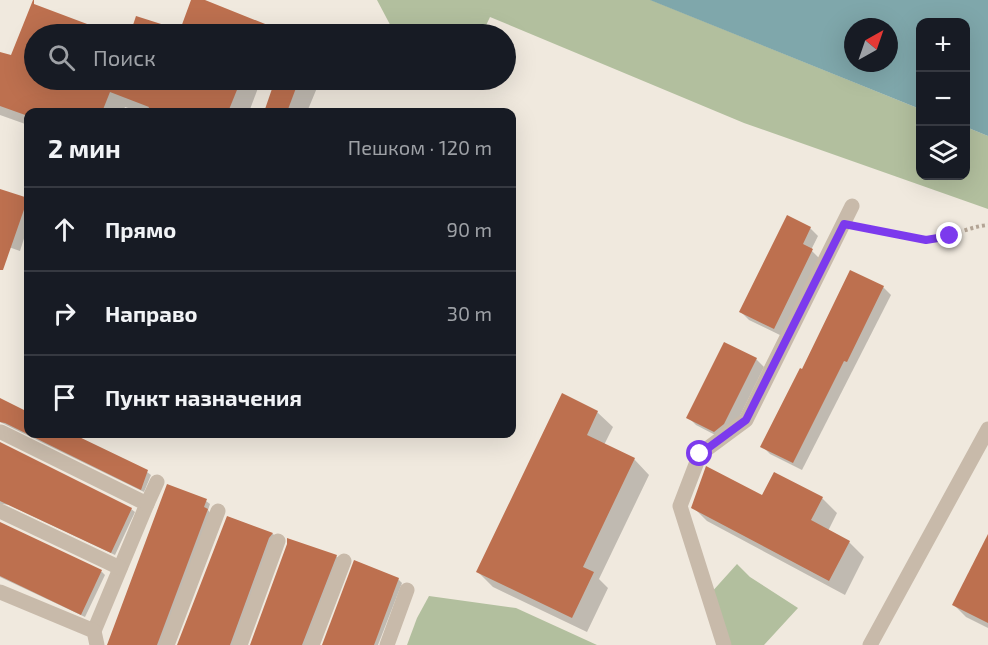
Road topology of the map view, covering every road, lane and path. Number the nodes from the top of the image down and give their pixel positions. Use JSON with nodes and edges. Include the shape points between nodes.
{"nodes":[{"id":1,"x":852,"y":206,"type":"dead end"},
{"id":2,"x":844,"y":224,"type":"junction"},
{"id":3,"x":988,"y":225,"type":"edge"},
{"id":4,"x":988,"y":429,"type":"edge"},
{"id":5,"x":1,"y":432,"type":"edge"},
{"id":6,"x":157,"y":482,"type":"dead end"},
{"id":7,"x":147,"y":504,"type":"junction"},
{"id":8,"x":0,"y":511,"type":"edge"},
{"id":9,"x":218,"y":512,"type":"dead end"},
{"id":10,"x":278,"y":541,"type":"dead end"},
{"id":11,"x":344,"y":561,"type":"dead end"},
{"id":12,"x":120,"y":568,"type":"junction"},
{"id":13,"x":407,"y":590,"type":"dead end"},
{"id":14,"x":0,"y":592,"type":"edge"},
{"id":15,"x":95,"y":638,"type":"edge"},
{"id":16,"x":167,"y":645,"type":"edge"},
{"id":17,"x":240,"y":645,"type":"edge"},
{"id":18,"x":312,"y":645,"type":"edge"},
{"id":19,"x":387,"y":645,"type":"edge"},
{"id":20,"x":724,"y":645,"type":"edge"},
{"id":21,"x":870,"y":645,"type":"edge"}],
"edges":[{"from":1,"to":2,"type":"lane"},
{"from":2,"to":3,"type":"path","via":[[926,240]]},
{"from":2,"to":20,"type":"lane","via":[[746,420],[700,454],[680,506]]},
{"from":4,"to":21,"type":"lane"},
{"from":5,"to":7,"type":"lane"},
{"from":6,"to":7,"type":"lane"},
{"from":7,"to":12,"type":"lane"},
{"from":8,"to":12,"type":"lane"},
{"from":9,"to":16,"type":"lane"},
{"from":10,"to":17,"type":"lane"},
{"from":11,"to":18,"type":"lane"},
{"from":12,"to":15,"type":"lane"},
{"from":13,"to":19,"type":"lane"},
{"from":14,"to":15,"type":"lane"}]}
